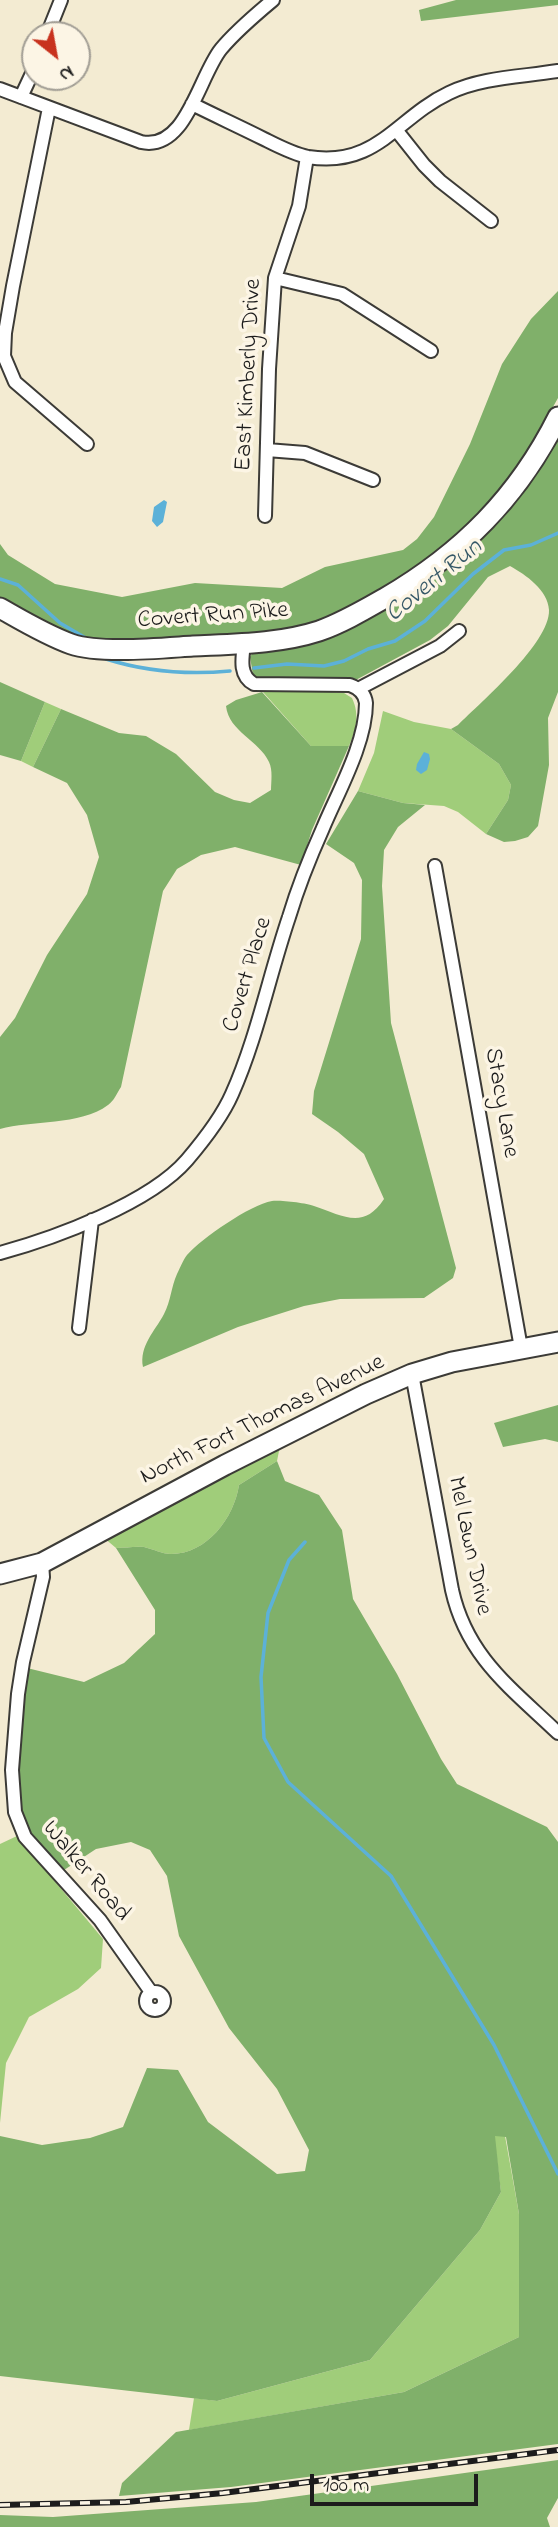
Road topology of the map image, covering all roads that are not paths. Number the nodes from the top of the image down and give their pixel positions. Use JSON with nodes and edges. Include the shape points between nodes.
{"nodes":[{"id":1,"x":61,"y":0,"type":"edge"},
{"id":2,"x":273,"y":0,"type":"edge"},
{"id":3,"x":53,"y":21,"type":"edge"},
{"id":4,"x":558,"y":71,"type":"edge"},
{"id":5,"x":0,"y":89,"type":"edge"},
{"id":6,"x":24,"y":91,"type":"edge"},
{"id":7,"x":21,"y":97,"type":"junction"},
{"id":8,"x":192,"y":104,"type":"junction"},
{"id":9,"x":49,"y":108,"type":"junction"},
{"id":10,"x":397,"y":131,"type":"junction"},
{"id":11,"x":307,"y":157,"type":"junction"},
{"id":12,"x":491,"y":220,"type":"dead end"},
{"id":13,"x":275,"y":278,"type":"junction"},
{"id":14,"x":431,"y":351,"type":"dead end"},
{"id":15,"x":558,"y":417,"type":"edge"},
{"id":16,"x":87,"y":444,"type":"dead end"},
{"id":17,"x":267,"y":450,"type":"junction"},
{"id":18,"x":373,"y":480,"type":"dead end"},
{"id":19,"x":265,"y":516,"type":"dead end"},
{"id":20,"x":0,"y":608,"type":"edge"},
{"id":21,"x":459,"y":631,"type":"dead end"},
{"id":22,"x":244,"y":644,"type":"junction"},
{"id":23,"x":358,"y":689,"type":"junction"},
{"id":24,"x":435,"y":866,"type":"dead end"},
{"id":25,"x":92,"y":1220,"type":"junction"},
{"id":26,"x":0,"y":1253,"type":"edge"},
{"id":27,"x":79,"y":1328,"type":"dead end"},
{"id":28,"x":558,"y":1342,"type":"edge"},
{"id":29,"x":521,"y":1348,"type":"junction"},
{"id":30,"x":412,"y":1374,"type":"junction"},
{"id":31,"x":42,"y":1563,"type":"junction"},
{"id":32,"x":0,"y":1574,"type":"edge"},
{"id":33,"x":558,"y":1733,"type":"edge"},
{"id":34,"x":151,"y":1993,"type":"dead end"}],
"edges":[{"from":1,"to":3,"type":"street"},
{"from":2,"to":8,"type":"street","via":[[219,51]]},
{"from":4,"to":10,"type":"street","via":[[464,87],[438,99]]},
{"from":5,"to":7,"type":"street"},
{"from":6,"to":7,"type":"street"},
{"from":7,"to":9,"type":"street"},
{"from":8,"to":9,"type":"street","via":[[173,134],[155,143]]},
{"from":8,"to":11,"type":"street"},
{"from":9,"to":16,"type":"street","via":[[13,286],[4,356],[15,382]]},
{"from":10,"to":11,"type":"street","via":[[362,152]]},
{"from":10,"to":12,"type":"street","via":[[440,181]]},
{"from":11,"to":13,"type":"street","name":"East Kimberly Drive","via":[[299,206]]},
{"from":13,"to":14,"type":"street","via":[[342,294]]},
{"from":13,"to":17,"type":"street","name":"East Kimberly Drive"},
{"from":15,"to":22,"type":"street","name":"Covert Run Pike","via":[[521,480],[477,530],[435,566],[374,604],[318,631]]},
{"from":17,"to":18,"type":"street","via":[[305,453]]},
{"from":17,"to":19,"type":"street","name":"East Kimberly Drive"},
{"from":20,"to":22,"type":"street","name":"Covert Run Pike","via":[[82,646],[142,649]]},
{"from":21,"to":23,"type":"street","via":[[440,646]]},
{"from":22,"to":23,"type":"street","via":[[243,672],[254,684],[336,684]]},
{"from":23,"to":25,"type":"street","name":"Covert Place","via":[[366,701],[354,753],[289,917],[232,1096],[196,1149],[167,1180]]},
{"from":24,"to":29,"type":"street","name":"Stacy Lane"},
{"from":25,"to":26,"type":"street","name":"Covert Place"},
{"from":25,"to":27,"type":"street"},
{"from":28,"to":29,"type":"street","name":"North Fort Thomas Avenue"},
{"from":29,"to":30,"type":"street","name":"North Fort Thomas Avenue"},
{"from":30,"to":31,"type":"street","name":"North Fort Thomas Avenue","via":[[225,1465]]},
{"from":30,"to":33,"type":"street","name":"Mel Lawn Drive","via":[[461,1622],[495,1673]]},
{"from":31,"to":32,"type":"street","name":"North Fort Thomas Avenue"},
{"from":31,"to":34,"type":"street","name":"Walker Road","via":[[43,1577],[18,1694],[12,1770],[15,1812],[25,1837],[93,1913]]}]}
